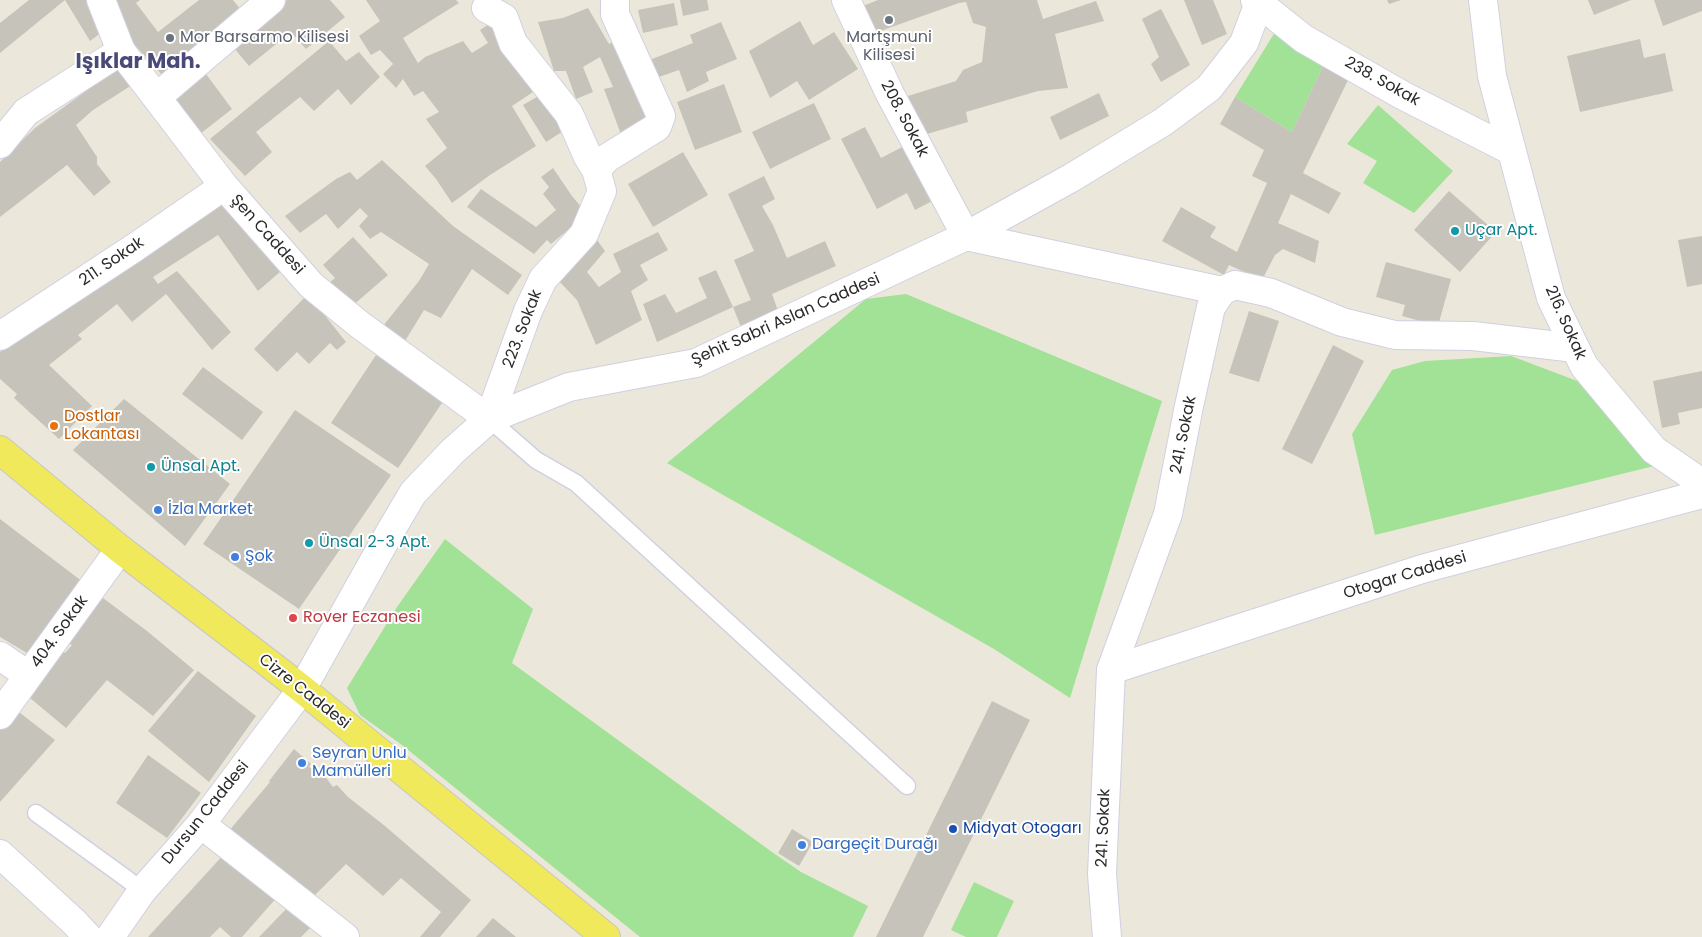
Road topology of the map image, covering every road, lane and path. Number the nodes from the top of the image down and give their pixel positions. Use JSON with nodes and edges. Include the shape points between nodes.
{"nodes":[{"id":1,"x":101,"y":0,"type":"edge"},
{"id":2,"x":272,"y":0,"type":"edge"},
{"id":3,"x":614,"y":0,"type":"edge"},
{"id":4,"x":846,"y":0,"type":"edge"},
{"id":5,"x":1483,"y":0,"type":"edge"},
{"id":6,"x":1258,"y":1,"type":"edge"},
{"id":7,"x":486,"y":8,"type":"dead end"},
{"id":8,"x":120,"y":51,"type":"junction"},
{"id":9,"x":157,"y":97,"type":"junction"},
{"id":10,"x":0,"y":144,"type":"edge"},
{"id":11,"x":1512,"y":151,"type":"junction"},
{"id":12,"x":596,"y":170,"type":"junction"},
{"id":13,"x":224,"y":186,"type":"junction"},
{"id":14,"x":966,"y":236,"type":"junction"},
{"id":15,"x":1222,"y":291,"type":"junction"},
{"id":16,"x":0,"y":336,"type":"edge"},
{"id":17,"x":1575,"y":348,"type":"junction"},
{"id":18,"x":490,"y":419,"type":"junction"},
{"id":19,"x":0,"y":450,"type":"edge"},
{"id":20,"x":1702,"y":483,"type":"edge"},
{"id":21,"x":1702,"y":494,"type":"edge"},
{"id":22,"x":120,"y":549,"type":"junction"},
{"id":23,"x":0,"y":656,"type":"edge"},
{"id":24,"x":1111,"y":670,"type":"junction"},
{"id":25,"x":28,"y":674,"type":"junction"},
{"id":26,"x":302,"y":689,"type":"junction"},
{"id":27,"x":0,"y":715,"type":"edge"},
{"id":28,"x":907,"y":786,"type":"dead end"},
{"id":29,"x":36,"y":814,"type":"dead end"},
{"id":30,"x":201,"y":824,"type":"junction"},
{"id":31,"x":0,"y":854,"type":"edge"},
{"id":32,"x":142,"y":891,"type":"junction"},
{"id":33,"x":88,"y":937,"type":"edge"},
{"id":34,"x":110,"y":937,"type":"edge"},
{"id":35,"x":345,"y":937,"type":"edge"},
{"id":36,"x":606,"y":937,"type":"edge"},
{"id":37,"x":1107,"y":937,"type":"edge"}],
"edges":[{"from":1,"to":8,"type":"street","name":"Şen Caddesi"},
{"from":2,"to":9,"type":"street"},
{"from":3,"to":12,"type":"street","via":[[615,14],[661,116],[657,127],[607,158]]},
{"from":4,"to":14,"type":"street","name":"208. Sokak","via":[[890,94]]},
{"from":5,"to":11,"type":"street","name":"216. Sokak","via":[[1492,76]]},
{"from":6,"to":11,"type":"street","name":"238. Sokak","via":[[1304,39]]},
{"from":6,"to":14,"type":"street","name":"Şehit Sabri Aslan Caddesi","via":[[1244,43],[1210,88],[1163,122],[1088,168]]},
{"from":7,"to":12,"type":"street","name":"223. Sokak","via":[[504,18],[513,43],[570,114]]},
{"from":8,"to":9,"type":"street","name":"Şen Caddesi"},
{"from":8,"to":10,"type":"street","via":[[26,112]]},
{"from":9,"to":13,"type":"street","name":"Şen Caddesi"},
{"from":11,"to":17,"type":"street","name":"216. Sokak","via":[[1551,298]]},
{"from":12,"to":18,"type":"street","name":"223. Sokak","via":[[602,191],[584,234],[543,279],[528,311]]},
{"from":13,"to":16,"type":"street","name":"211. Sokak"},
{"from":13,"to":18,"type":"street","name":"Şen Caddesi","via":[[311,285],[360,325]]},
{"from":14,"to":15,"type":"street"},
{"from":14,"to":18,"type":"street","name":"Şehit Sabri Aslan Caddesi","via":[[696,363],[569,386]]},
{"from":15,"to":17,"type":"street","via":[[1235,285],[1271,293],[1342,322],[1395,335],[1473,336]]},
{"from":15,"to":24,"type":"street","name":"241. Sokak","via":[[1211,307],[1168,514]]},
{"from":17,"to":20,"type":"street","name":"216. Sokak","via":[[1584,366],[1654,450]]},
{"from":18,"to":26,"type":"street","name":"Şehit Sabri Aslan Caddesi","via":[[453,451],[414,493]]},
{"from":18,"to":28,"type":"lane","via":[[536,460],[576,483]]},
{"from":19,"to":22,"type":"main road","name":"Cizre Caddesi"},
{"from":21,"to":24,"type":"street","name":"Otogar Caddesi","via":[[1422,569]]},
{"from":22,"to":25,"type":"street","name":"404. Sokak"},
{"from":22,"to":26,"type":"main road","name":"Cizre Caddesi"},
{"from":23,"to":25,"type":"street"},
{"from":24,"to":37,"type":"street","name":"241. Sokak","via":[[1102,874]]},
{"from":25,"to":27,"type":"street","name":"404. Sokak"},
{"from":26,"to":30,"type":"street","name":"Dursun Caddesi"},
{"from":26,"to":36,"type":"main road","name":"Cizre Caddesi"},
{"from":29,"to":32,"type":"lane"},
{"from":30,"to":32,"type":"street","name":"Dursun Caddesi"},
{"from":30,"to":35,"type":"street"},
{"from":31,"to":33,"type":"street"},
{"from":32,"to":34,"type":"street","name":"Dursun Caddesi"}]}
